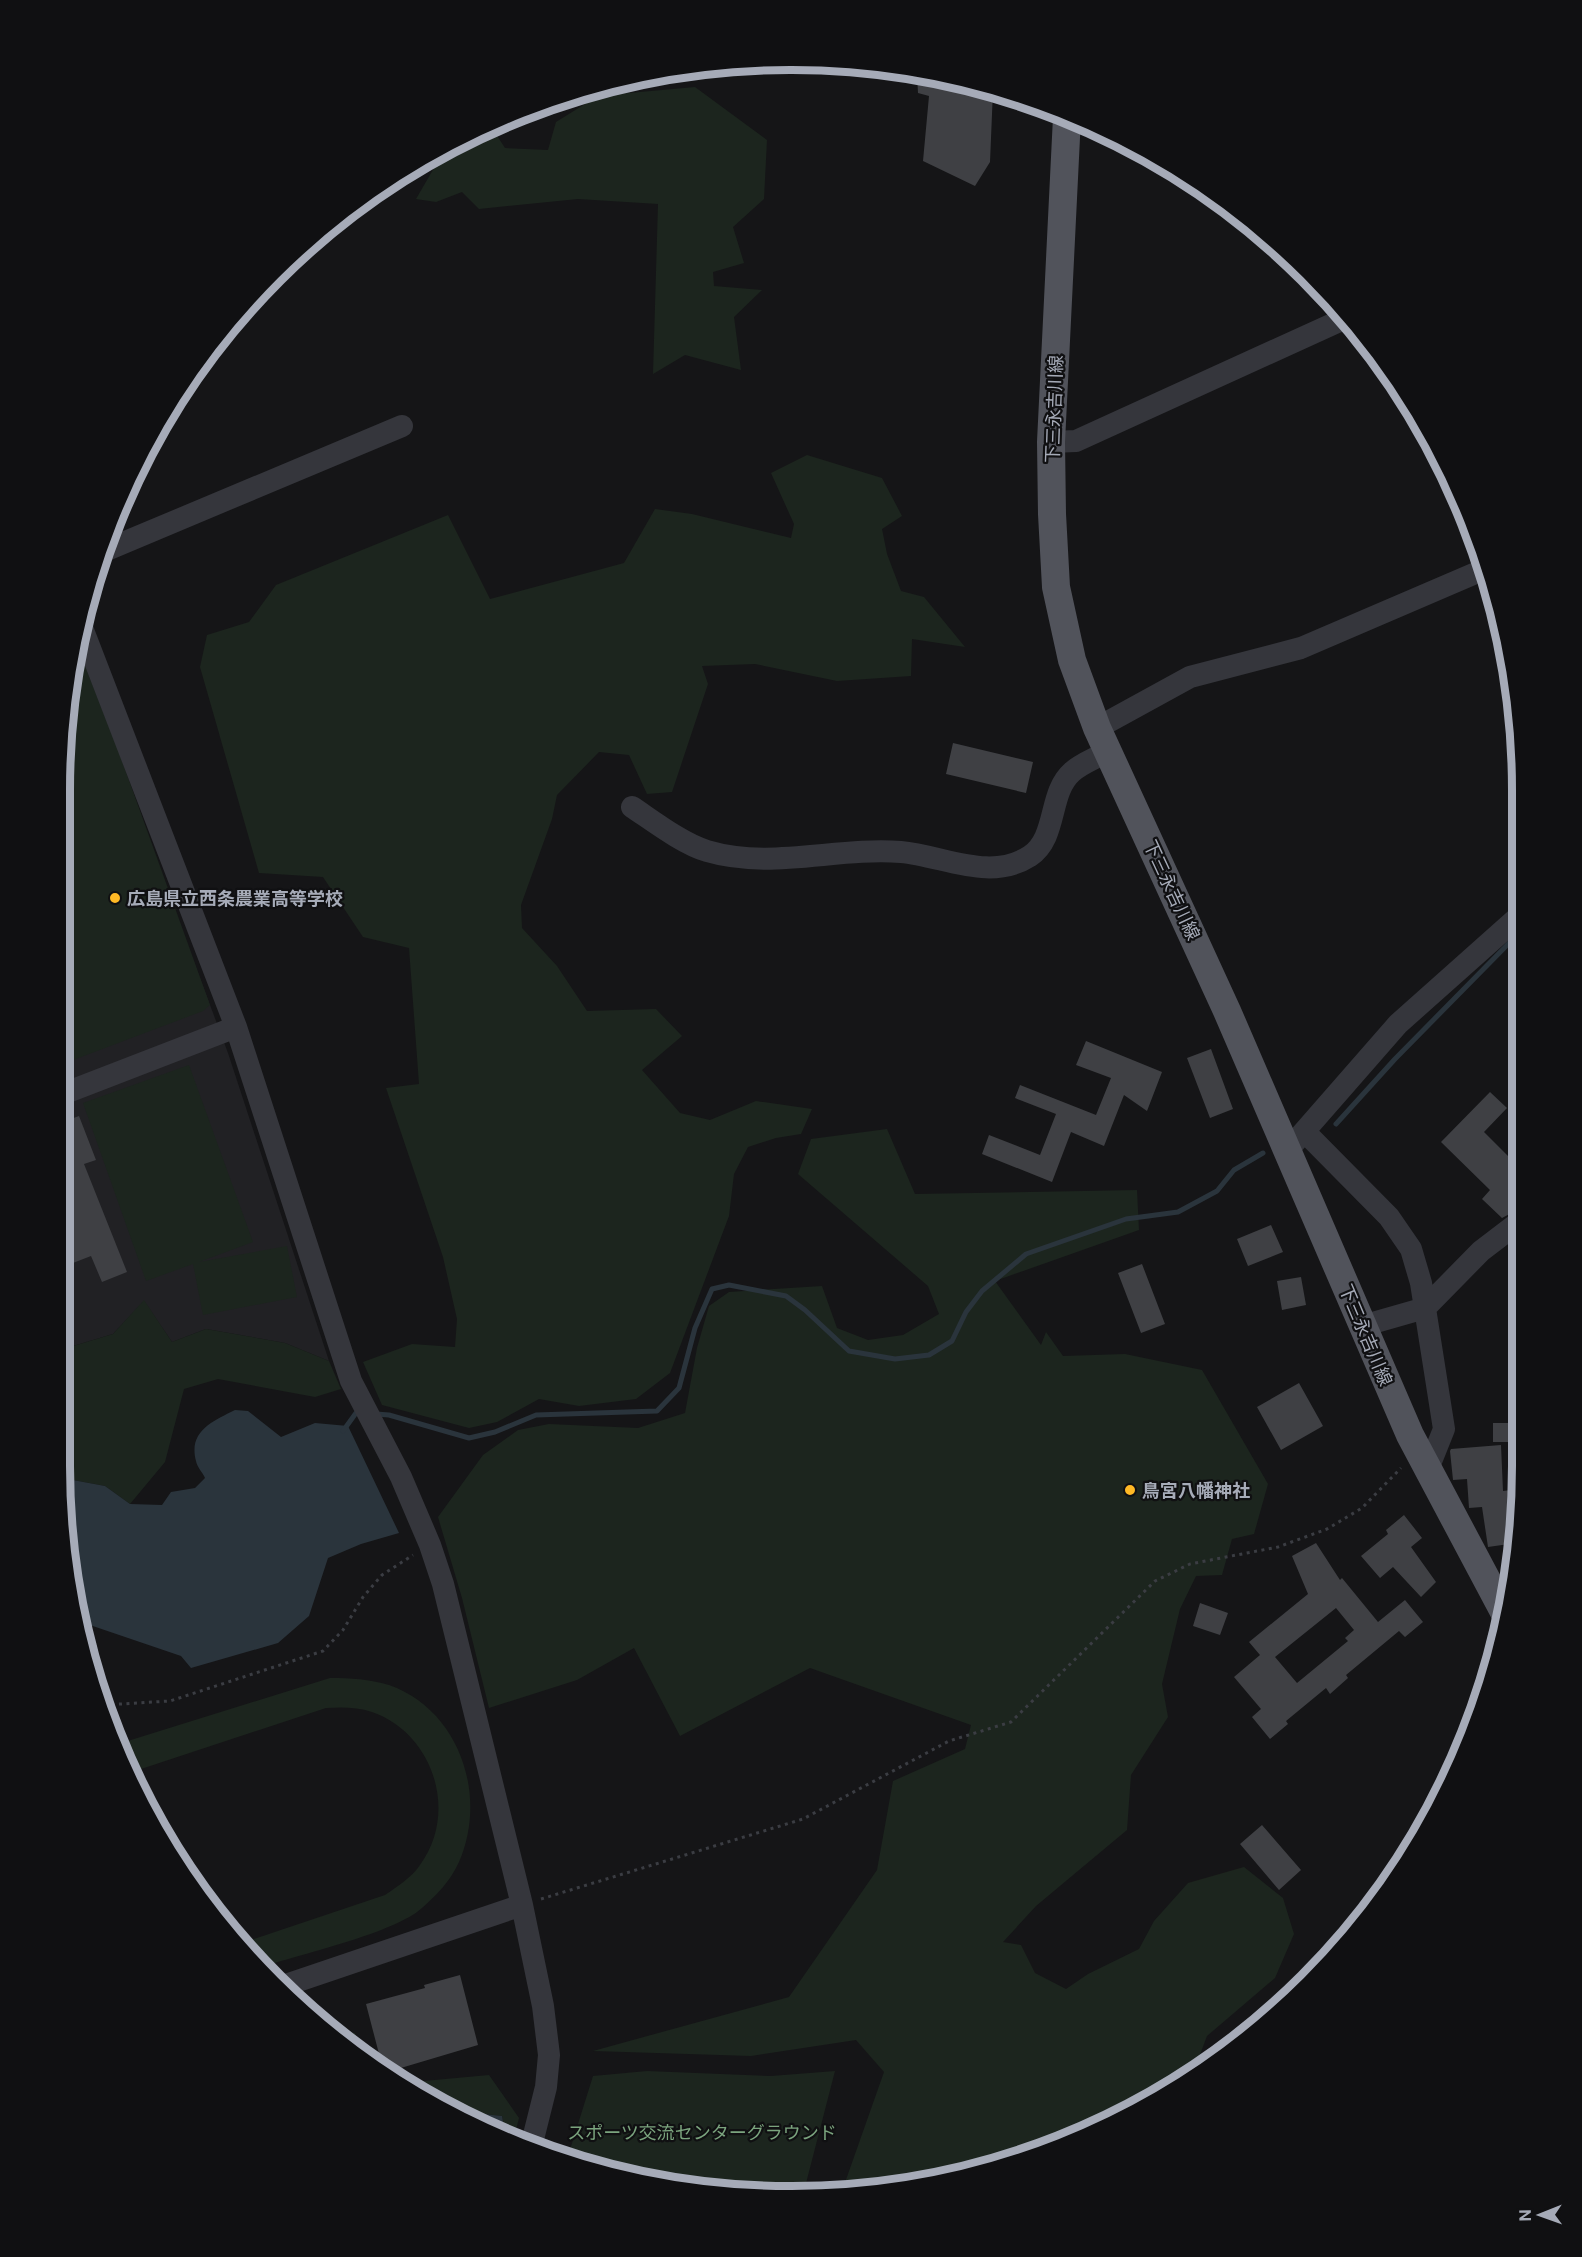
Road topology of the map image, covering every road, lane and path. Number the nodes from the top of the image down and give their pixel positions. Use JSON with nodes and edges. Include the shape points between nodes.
{"nodes":[{"id":1,"x":1067,"y":125,"type":"edge"},
{"id":2,"x":1338,"y":322,"type":"edge"},
{"id":3,"x":402,"y":426,"type":"dead end"},
{"id":4,"x":1051,"y":442,"type":"junction"},
{"id":5,"x":113,"y":547,"type":"edge"},
{"id":6,"x":1477,"y":572,"type":"edge"},
{"id":7,"x":87,"y":639,"type":"edge"},
{"id":8,"x":1103,"y":740,"type":"junction"},
{"id":9,"x":632,"y":807,"type":"dead end"},
{"id":10,"x":1512,"y":922,"type":"edge"},
{"id":11,"x":236,"y":1027,"type":"junction"},
{"id":12,"x":70,"y":1091,"type":"edge"},
{"id":13,"x":1296,"y":1141,"type":"junction"},
{"id":14,"x":1512,"y":1227,"type":"edge"},
{"id":15,"x":1425,"y":1308,"type":"junction"},
{"id":16,"x":1362,"y":1326,"type":"junction"},
{"id":17,"x":1423,"y":1460,"type":"junction"},
{"id":18,"x":430,"y":1545,"type":"junction"},
{"id":19,"x":1499,"y":1602,"type":"edge"},
{"id":20,"x":111,"y":1705,"type":"edge"},
{"id":21,"x":522,"y":1905,"type":"junction"},
{"id":22,"x":291,"y":1983,"type":"edge"},
{"id":23,"x":533,"y":2139,"type":"edge"}],
"edges":[{"from":1,"to":4,"type":"main road","name":"下三永吉川線"},
{"from":2,"to":4,"type":"street","via":[[1076,441]]},
{"from":3,"to":5,"type":"street"},
{"from":4,"to":8,"type":"main road","name":"下三永吉川線","via":[[1056,587],[1072,660]]},
{"from":6,"to":8,"type":"street","via":[[1301,648],[1190,677]]},
{"from":7,"to":11,"type":"street"},
{"from":8,"to":9,"type":"street","via":[[1071,772],[1045,840],[1032,855],[1013,865],[991,869],[903,852],[743,859],[704,851]]},
{"from":8,"to":13,"type":"main road","name":"下三永吉川線","via":[[1227,1011]]},
{"from":10,"to":13,"type":"street","via":[[1398,1024]]},
{"from":11,"to":12,"type":"street"},
{"from":11,"to":18,"type":"street","via":[[351,1381],[401,1477]]},
{"from":13,"to":15,"type":"street","via":[[1395,1225],[1411,1249]]},
{"from":13,"to":16,"type":"main road","name":"下三永吉川線"},
{"from":14,"to":15,"type":"street","via":[[1481,1251]]},
{"from":15,"to":16,"type":"street"},
{"from":15,"to":17,"type":"street","via":[[1443,1429]]},
{"from":16,"to":17,"type":"main road","name":"下三永吉川線"},
{"from":17,"to":19,"type":"main road","name":"下三永吉川線"},
{"from":17,"to":21,"type":"path","via":[[1362,1508],[1327,1529],[1278,1546],[1190,1564],[1155,1581],[1011,1722],[949,1741],[803,1819]]},
{"from":18,"to":20,"type":"path","via":[[382,1575],[343,1630],[322,1651],[171,1701]]},
{"from":18,"to":21,"type":"street"},
{"from":21,"to":22,"type":"street"},
{"from":21,"to":23,"type":"street","via":[[549,2055],[546,2088]]}]}
